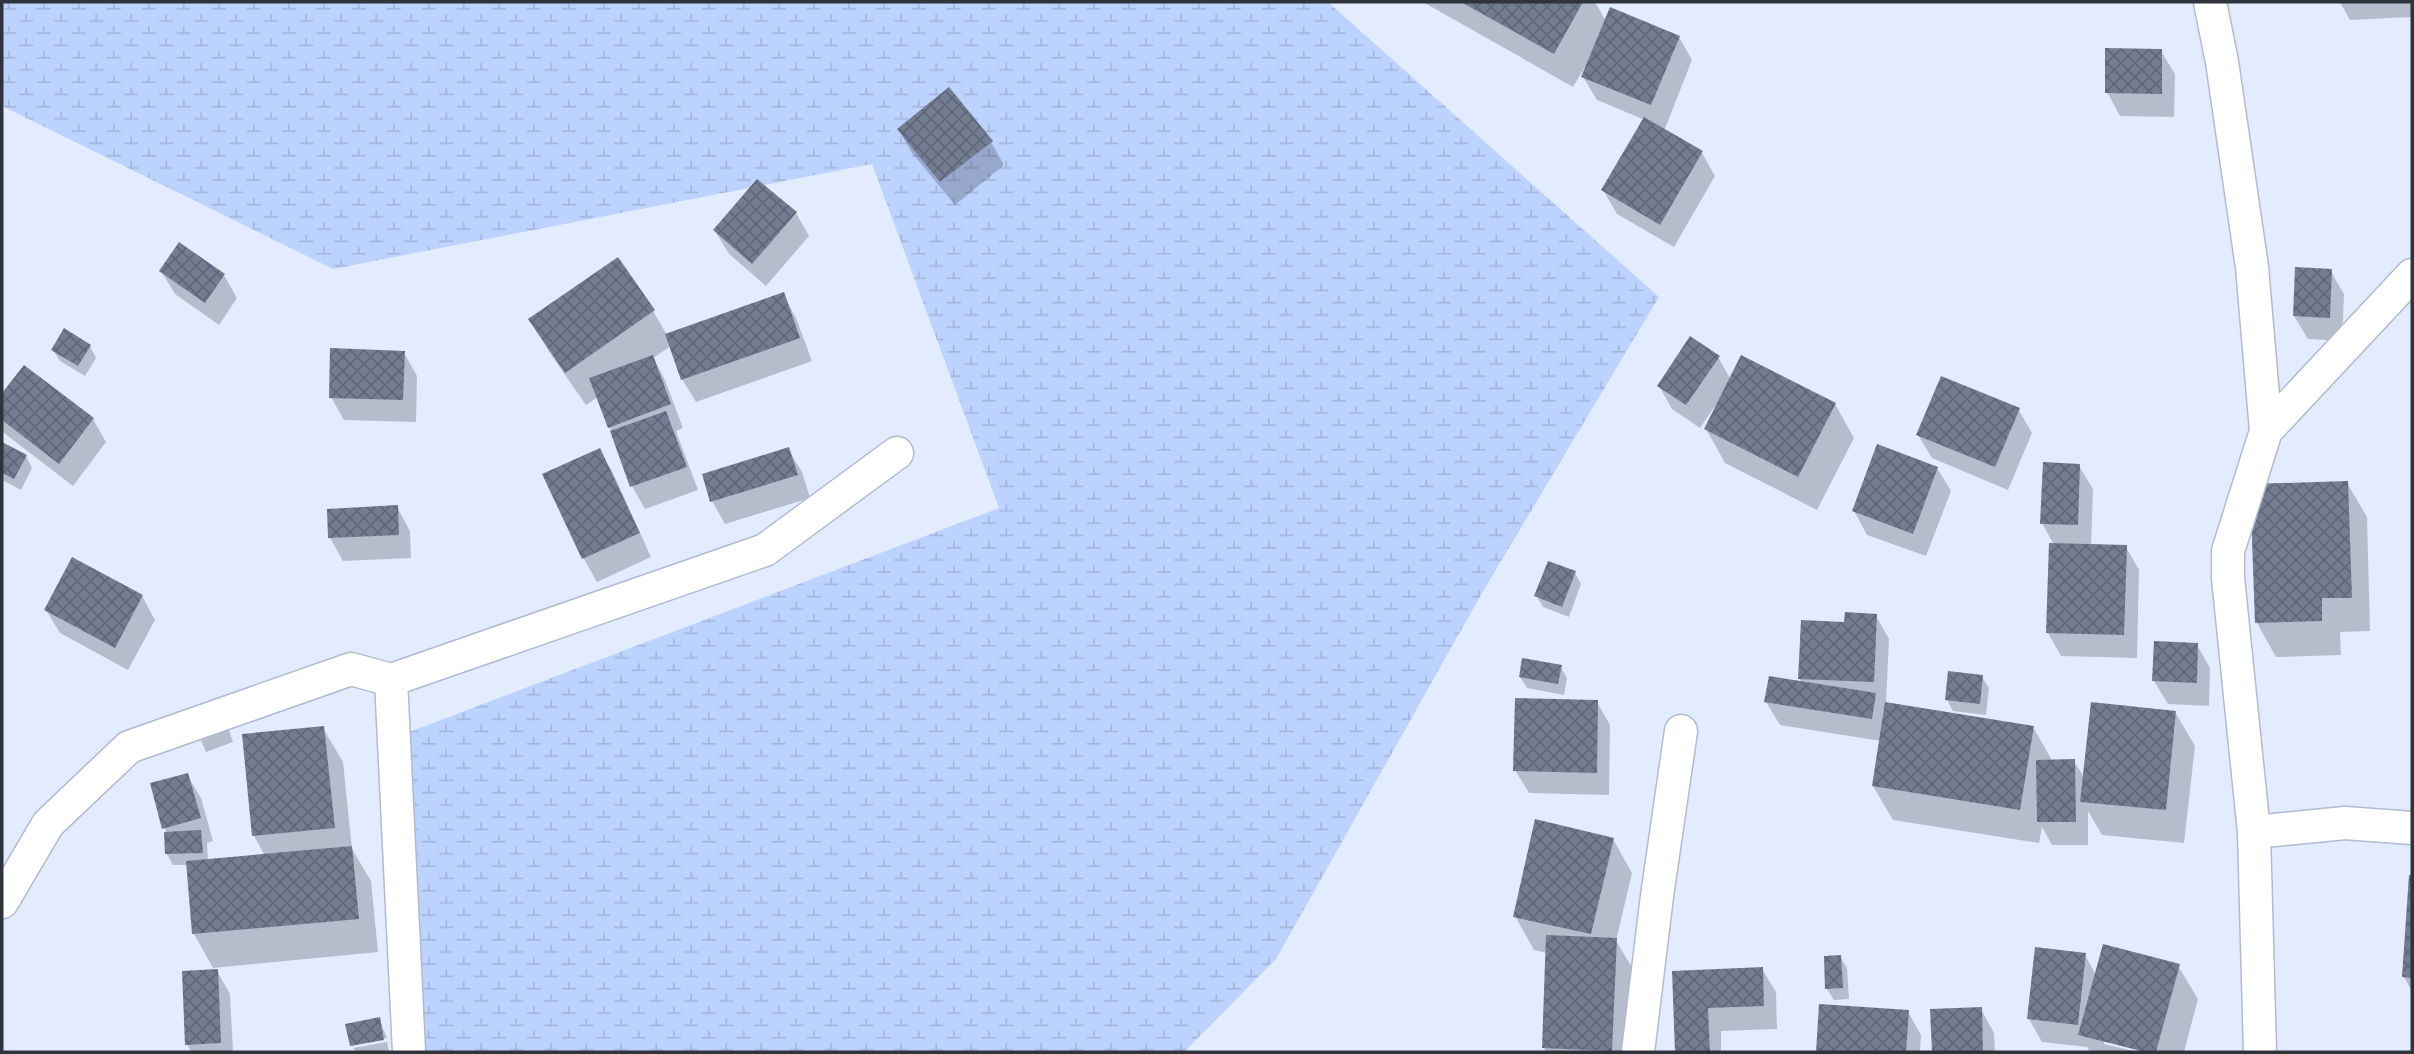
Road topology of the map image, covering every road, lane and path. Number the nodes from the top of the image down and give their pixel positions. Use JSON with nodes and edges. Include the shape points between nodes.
{"nodes":[{"id":1,"x":2210,"y":2,"type":"edge"},
{"id":2,"x":2412,"y":275,"type":"edge"},
{"id":3,"x":2266,"y":431,"type":"junction"},
{"id":4,"x":897,"y":453,"type":"dead end"},
{"id":5,"x":391,"y":680,"type":"junction"},
{"id":6,"x":1681,"y":731,"type":"dead end"},
{"id":7,"x":2412,"y":828,"type":"edge"},
{"id":8,"x":2254,"y":832,"type":"junction"},
{"id":9,"x":2,"y":902,"type":"edge"},
{"id":10,"x":409,"y":1052,"type":"edge"},
{"id":11,"x":1639,"y":1052,"type":"edge"},
{"id":12,"x":2260,"y":1052,"type":"edge"}],
"edges":[{"from":1,"to":3,"type":"street","via":[[2252,267]]},
{"from":2,"to":3,"type":"street"},
{"from":3,"to":8,"type":"street","via":[[2228,551]]},
{"from":4,"to":5,"type":"street","via":[[765,550]]},
{"from":5,"to":9,"type":"street","via":[[351,669],[129,747],[48,824]]},
{"from":5,"to":10,"type":"street"},
{"from":6,"to":11,"type":"street"},
{"from":7,"to":8,"type":"street","via":[[2345,823]]},
{"from":8,"to":12,"type":"street"}]}
